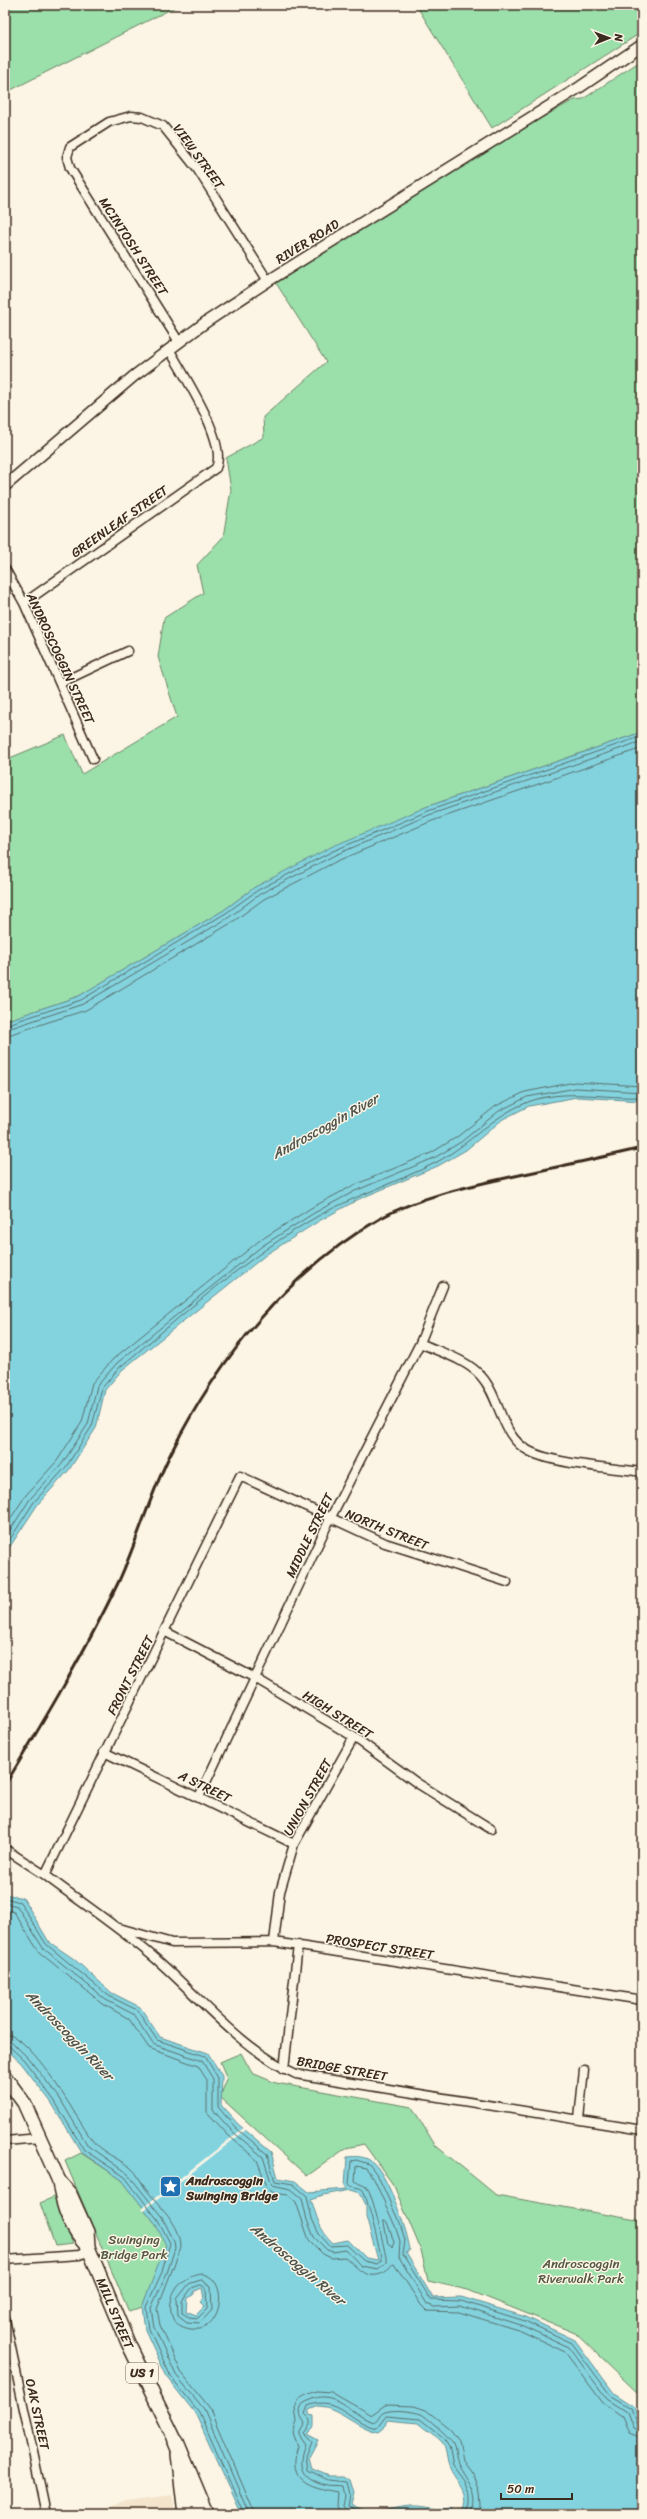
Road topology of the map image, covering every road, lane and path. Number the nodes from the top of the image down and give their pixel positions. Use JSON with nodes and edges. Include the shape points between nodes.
{"nodes":[{"id":1,"x":642,"y":45,"type":"edge"},
{"id":2,"x":69,"y":164,"type":"joint"},
{"id":3,"x":268,"y":281,"type":"junction"},
{"id":4,"x":179,"y":342,"type":"junction"},
{"id":5,"x":169,"y":349,"type":"junction"},
{"id":6,"x":5,"y":486,"type":"edge"},
{"id":7,"x":5,"y":569,"type":"edge"},
{"id":8,"x":24,"y":603,"type":"junction"},
{"id":9,"x":128,"y":652,"type":"dead end"},
{"id":10,"x":60,"y":683,"type":"junction"},
{"id":11,"x":93,"y":759,"type":"dead end"},
{"id":12,"x":444,"y":1286,"type":"dead end"},
{"id":13,"x":420,"y":1343,"type":"junction"},
{"id":14,"x":642,"y":1472,"type":"edge"},
{"id":15,"x":240,"y":1476,"type":"joint"},
{"id":16,"x":330,"y":1519,"type":"junction"},
{"id":17,"x":506,"y":1582,"type":"dead end"},
{"id":18,"x":166,"y":1632,"type":"junction"},
{"id":19,"x":255,"y":1678,"type":"junction"},
{"id":20,"x":354,"y":1737,"type":"junction"},
{"id":21,"x":104,"y":1752,"type":"junction"},
{"id":22,"x":199,"y":1797,"type":"junction"},
{"id":23,"x":491,"y":1829,"type":"dead end"},
{"id":24,"x":294,"y":1844,"type":"junction"},
{"id":25,"x":5,"y":1849,"type":"edge"},
{"id":26,"x":45,"y":1875,"type":"junction"},
{"id":27,"x":115,"y":1927,"type":"junction"},
{"id":28,"x":274,"y":1942,"type":"junction"},
{"id":29,"x":298,"y":1945,"type":"junction"},
{"id":30,"x":642,"y":2000,"type":"edge"},
{"id":31,"x":284,"y":2069,"type":"junction"},
{"id":32,"x":584,"y":2070,"type":"dead end"},
{"id":33,"x":5,"y":2077,"type":"edge"},
{"id":34,"x":579,"y":2119,"type":"junction"},
{"id":35,"x":642,"y":2130,"type":"edge"},
{"id":36,"x":40,"y":2138,"type":"junction"},
{"id":37,"x":5,"y":2141,"type":"edge"},
{"id":38,"x":89,"y":2249,"type":"junction"},
{"id":39,"x":5,"y":2260,"type":"edge"},
{"id":40,"x":5,"y":2319,"type":"edge"},
{"id":41,"x":176,"y":2442,"type":"junction"},
{"id":42,"x":46,"y":2514,"type":"edge"},
{"id":43,"x":185,"y":2514,"type":"edge"},
{"id":44,"x":194,"y":2514,"type":"edge"},
{"id":45,"x":206,"y":2514,"type":"edge"},
{"id":46,"x":214,"y":2514,"type":"edge"}],
"edges":[{"from":1,"to":3,"type":"street","name":"RIVER ROAD","via":[[580,87]]},
{"from":2,"to":3,"type":"street","name":"VIEW STREET","via":[[67,157],[70,147],[110,122],[131,116],[142,117],[162,126],[198,170]]},
{"from":2,"to":4,"type":"street","name":"MCINTOSH STREET"},
{"from":3,"to":4,"type":"street","name":"RIVER ROAD"},
{"from":4,"to":5,"type":"street","name":"RIVER ROAD"},
{"from":5,"to":6,"type":"street","name":"RIVER ROAD"},
{"from":5,"to":8,"type":"street","name":"GREENLEAF STREET","via":[[203,410],[219,452],[216,468]]},
{"from":7,"to":8,"type":"street","name":"ANDROSCOGGIN STREET"},
{"from":8,"to":10,"type":"street","name":"ANDROSCOGGIN STREET"},
{"from":9,"to":10,"type":"street"},
{"from":10,"to":11,"type":"street","name":"ANDROSCOGGIN STREET"},
{"from":12,"to":13,"type":"street","name":"MIDDLE STREET"},
{"from":13,"to":14,"type":"street","via":[[479,1374],[487,1384],[514,1439],[529,1452],[559,1460]]},
{"from":13,"to":16,"type":"street","name":"MIDDLE STREET"},
{"from":15,"to":16,"type":"street","name":"NORTH STREET"},
{"from":15,"to":18,"type":"street","name":"FRONT STREET","via":[[207,1540]]},
{"from":16,"to":17,"type":"street","name":"NORTH STREET","via":[[385,1543]]},
{"from":16,"to":19,"type":"street","name":"MIDDLE STREET"},
{"from":18,"to":19,"type":"street","name":"HIGH STREET"},
{"from":18,"to":21,"type":"street","name":"FRONT STREET"},
{"from":19,"to":20,"type":"street","name":"HIGH STREET"},
{"from":19,"to":22,"type":"street","name":"MIDDLE STREET"},
{"from":20,"to":23,"type":"street","name":"HIGH STREET","via":[[417,1783]]},
{"from":20,"to":24,"type":"street","name":"UNION STREET"},
{"from":21,"to":22,"type":"street","name":"A STREET"},
{"from":21,"to":26,"type":"street","name":"FRONT STREET"},
{"from":22,"to":24,"type":"street","name":"A STREET"},
{"from":24,"to":28,"type":"street","name":"UNION STREET","via":[[280,1892]]},
{"from":25,"to":26,"type":"street"},
{"from":26,"to":27,"type":"street","name":"BRIDGE STREET"},
{"from":27,"to":28,"type":"street","name":"PROSPECT STREET","via":[[178,1943]]},
{"from":27,"to":31,"type":"street","name":"BRIDGE STREET","via":[[156,1959],[248,2045]]},
{"from":28,"to":29,"type":"street","name":"PROSPECT STREET"},
{"from":29,"to":30,"type":"street","name":"PROSPECT STREET"},
{"from":29,"to":31,"type":"street"},
{"from":31,"to":34,"type":"street","name":"BRIDGE STREET","via":[[296,2074]]},
{"from":32,"to":34,"type":"street"},
{"from":33,"to":36,"type":"highway","name":"MILL STREET","number":"US 1","via":[[24,2103]]},
{"from":34,"to":35,"type":"street","name":"BRIDGE STREET"},
{"from":36,"to":37,"type":"street"},
{"from":36,"to":38,"type":"highway","name":"MILL STREET","number":"US 1","via":[[59,2181],[70,2194],[82,2219]]},
{"from":38,"to":39,"type":"street","via":[[79,2255]]},
{"from":38,"to":41,"type":"highway","name":"MILL STREET","number":"US 1","via":[[128,2343]]},
{"from":40,"to":42,"type":"street","name":"OAK STREET"},
{"from":41,"to":43,"type":"highway"},
{"from":41,"to":44,"type":"highway","number":"US 1"},
{"from":41,"to":45,"type":"highway","number":"US 1"},
{"from":41,"to":46,"type":"highway","name":"MILL STREET"}]}
